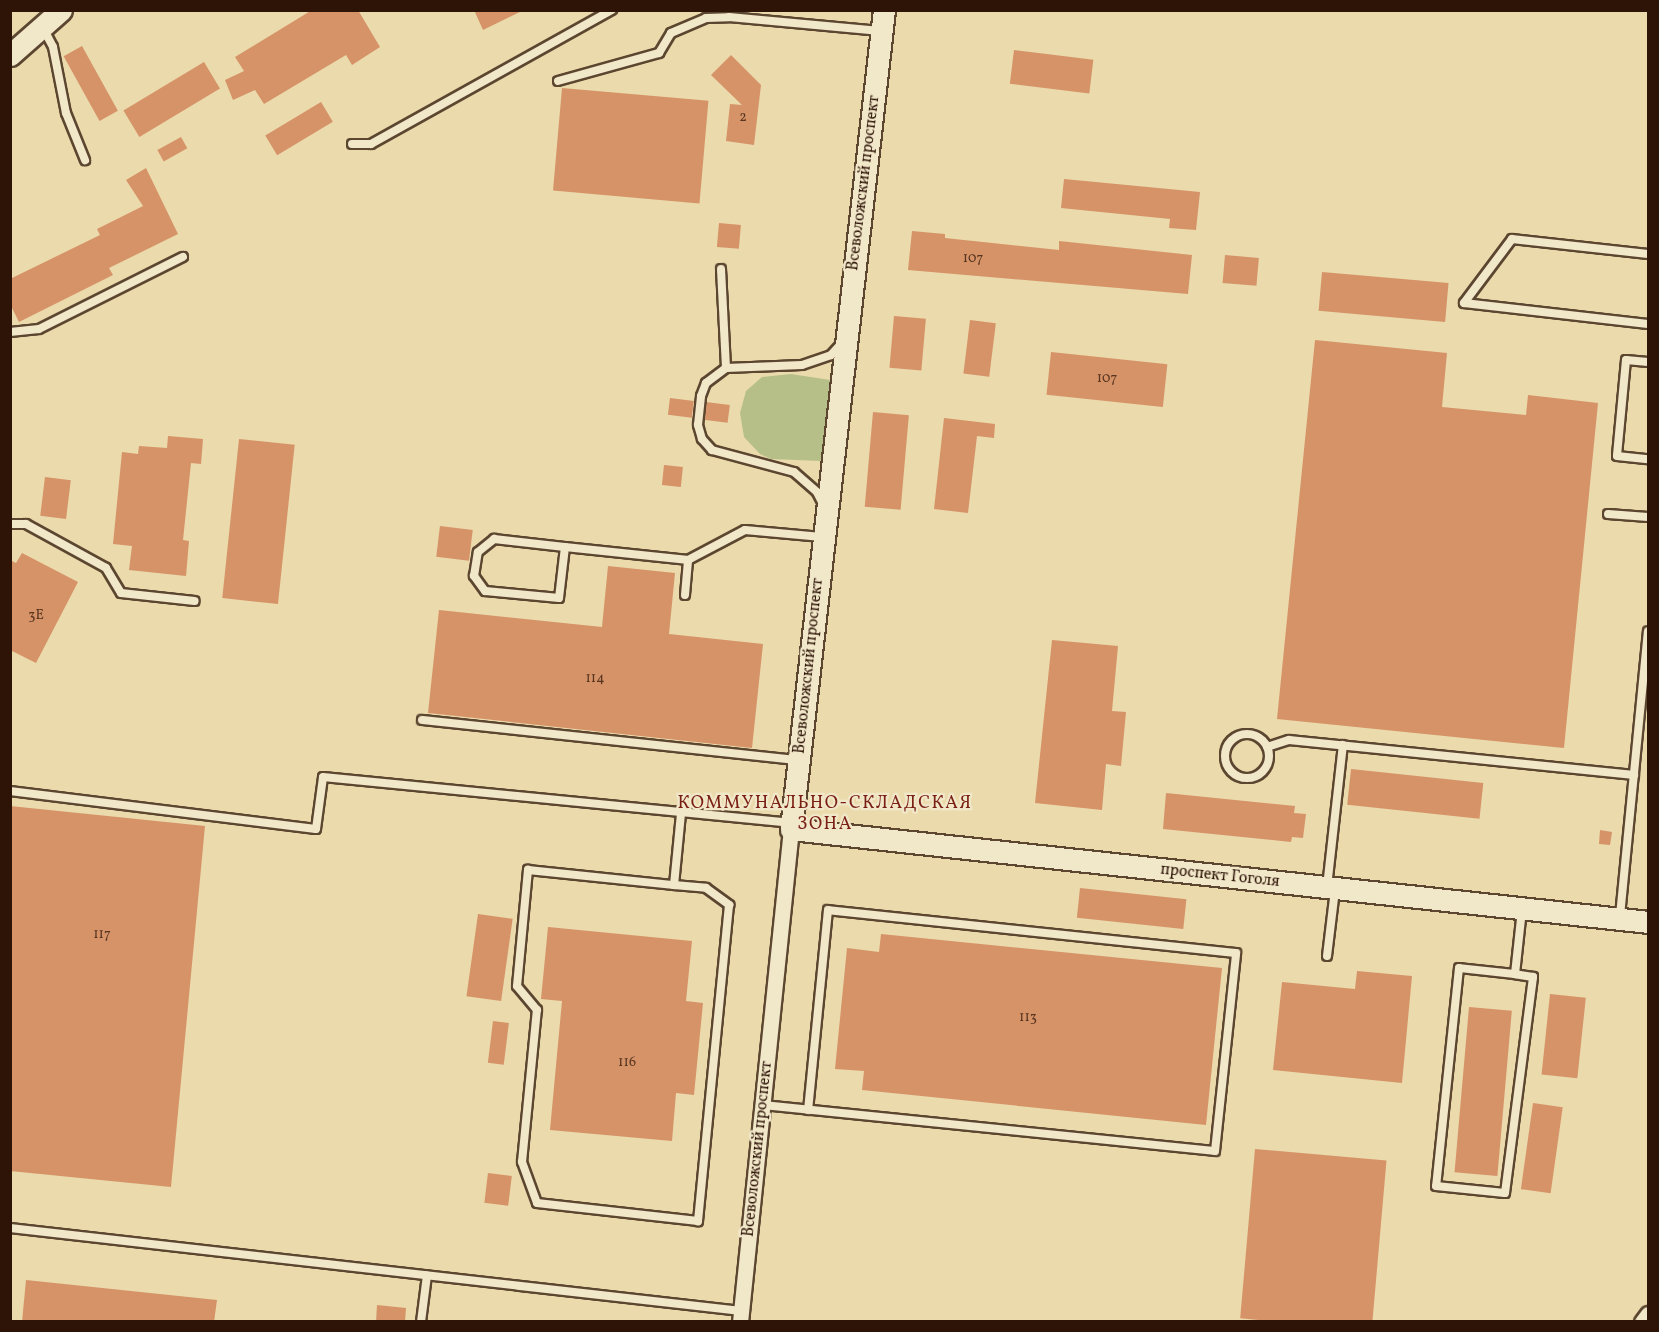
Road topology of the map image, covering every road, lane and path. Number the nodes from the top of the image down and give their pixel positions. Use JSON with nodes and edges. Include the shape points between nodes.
{"nodes":[{"id":1,"x":62,"y":10,"type":"edge"},
{"id":2,"x":612,"y":10,"type":"edge"},
{"id":3,"x":884,"y":10,"type":"edge"},
{"id":4,"x":42,"y":27,"type":"junction"},
{"id":5,"x":882,"y":32,"type":"junction"},
{"id":6,"x":10,"y":55,"type":"edge"},
{"id":7,"x":558,"y":81,"type":"dead end"},
{"id":8,"x":352,"y":144,"type":"dead end"},
{"id":9,"x":85,"y":160,"type":"dead end"},
{"id":10,"x":1648,"y":254,"type":"edge"},
{"id":11,"x":183,"y":257,"type":"dead end"},
{"id":12,"x":721,"y":269,"type":"dead end"},
{"id":13,"x":1648,"y":324,"type":"edge"},
{"id":14,"x":10,"y":332,"type":"edge"},
{"id":15,"x":845,"y":340,"type":"junction"},
{"id":16,"x":1648,"y":362,"type":"edge"},
{"id":17,"x":726,"y":368,"type":"junction"},
{"id":18,"x":1648,"y":459,"type":"edge"},
{"id":19,"x":826,"y":510,"type":"junction"},
{"id":20,"x":1608,"y":514,"type":"dead end"},
{"id":21,"x":1648,"y":517,"type":"edge"},
{"id":22,"x":10,"y":524,"type":"edge"},
{"id":23,"x":823,"y":537,"type":"junction"},
{"id":24,"x":565,"y":547,"type":"junction"},
{"id":25,"x":688,"y":560,"type":"junction"},
{"id":26,"x":685,"y":595,"type":"dead end"},
{"id":27,"x":195,"y":601,"type":"dead end"},
{"id":28,"x":1648,"y":631,"type":"edge"},
{"id":29,"x":422,"y":720,"type":"dead end"},
{"id":30,"x":1343,"y":746,"type":"junction"},
{"id":31,"x":1267,"y":747,"type":"junction"},
{"id":32,"x":798,"y":760,"type":"junction"},
{"id":33,"x":1634,"y":775,"type":"junction"},
{"id":34,"x":10,"y":791,"type":"edge"},
{"id":35,"x":681,"y":814,"type":"junction"},
{"id":36,"x":791,"y":826,"type":"junction"},
{"id":37,"x":674,"y":885,"type":"junction"},
{"id":38,"x":1331,"y":888,"type":"junction"},
{"id":39,"x":1522,"y":909,"type":"junction"},
{"id":40,"x":1619,"y":919,"type":"junction"},
{"id":41,"x":1648,"y":922,"type":"edge"},
{"id":42,"x":1327,"y":956,"type":"dead end"},
{"id":43,"x":1515,"y":974,"type":"junction"},
{"id":44,"x":762,"y":1105,"type":"junction"},
{"id":45,"x":808,"y":1110,"type":"junction"},
{"id":46,"x":10,"y":1227,"type":"edge"},
{"id":47,"x":427,"y":1275,"type":"junction"},
{"id":48,"x":1648,"y":1314,"type":"edge"},
{"id":49,"x":740,"y":1316,"type":"edge"},
{"id":50,"x":422,"y":1322,"type":"edge"},
{"id":51,"x":1642,"y":1322,"type":"edge"}],
"edges":[{"from":1,"to":4,"type":"street"},
{"from":2,"to":8,"type":"lane","via":[[371,144]]},
{"from":3,"to":5,"type":"street","name":"Всеволожский проспект"},
{"from":4,"to":6,"type":"street"},
{"from":4,"to":9,"type":"lane","via":[[53,47],[66,113]]},
{"from":5,"to":7,"type":"lane","via":[[706,18],[671,33],[659,53]]},
{"from":5,"to":15,"type":"street","name":"Всеволожский проспект"},
{"from":10,"to":13,"type":"lane","via":[[1512,239],[1464,303]]},
{"from":11,"to":14,"type":"lane","via":[[39,329]]},
{"from":12,"to":17,"type":"lane"},
{"from":15,"to":17,"type":"lane","via":[[818,362]]},
{"from":15,"to":19,"type":"street","name":"Всеволожский проспект"},
{"from":16,"to":18,"type":"lane","via":[[1626,360],[1617,456]]},
{"from":17,"to":19,"type":"lane","via":[[706,383],[701,396],[698,424],[702,439],[727,456],[794,472],[817,492]]},
{"from":19,"to":23,"type":"street","name":"Всеволожский проспект"},
{"from":20,"to":21,"type":"lane"},
{"from":22,"to":27,"type":"lane","via":[[26,524],[106,568],[121,593]]},
{"from":23,"to":25,"type":"lane","via":[[745,530]]},
{"from":23,"to":32,"type":"street","name":"Всеволожский проспект"},
{"from":24,"to":24,"type":"lane","via":[[560,598],[485,591],[474,576],[478,552],[494,539]]},
{"from":24,"to":25,"type":"lane"},
{"from":25,"to":26,"type":"lane"},
{"from":28,"to":33,"type":"lane"},
{"from":29,"to":32,"type":"lane"},
{"from":30,"to":31,"type":"lane","via":[[1290,740]]},
{"from":30,"to":33,"type":"lane"},
{"from":30,"to":38,"type":"lane"},
{"from":31,"to":31,"type":"lane","via":[[1268,764],[1256,776],[1240,777],[1227,766],[1226,749],[1237,736],[1254,735]]},
{"from":32,"to":36,"type":"street","name":"Всеволожский проспект"},
{"from":33,"to":40,"type":"lane"},
{"from":34,"to":35,"type":"lane","via":[[316,829],[323,777]]},
{"from":35,"to":36,"type":"lane"},
{"from":35,"to":37,"type":"lane"},
{"from":36,"to":38,"type":"street","name":"проспект Гоголя"},
{"from":36,"to":44,"type":"street","name":"Всеволожский проспект"},
{"from":37,"to":37,"type":"lane","via":[[528,870],[517,986],[537,1010],[522,1162],[537,1203],[698,1221],[729,905],[706,888]]},
{"from":38,"to":39,"type":"street","name":"проспект Гоголя"},
{"from":38,"to":42,"type":"lane"},
{"from":39,"to":40,"type":"street","name":"проспект Гоголя"},
{"from":39,"to":43,"type":"lane"},
{"from":40,"to":41,"type":"street","name":"проспект Гоголя"},
{"from":43,"to":43,"type":"lane","via":[[1533,977],[1505,1193],[1436,1186],[1459,968]]},
{"from":44,"to":45,"type":"lane"},
{"from":44,"to":49,"type":"street","name":"Всеволожский проспект"},
{"from":45,"to":45,"type":"lane","via":[[1215,1151],[1236,953],[828,909]]},
{"from":46,"to":47,"type":"lane"},
{"from":47,"to":49,"type":"lane"},
{"from":47,"to":50,"type":"lane"},
{"from":48,"to":51,"type":"street"}]}
